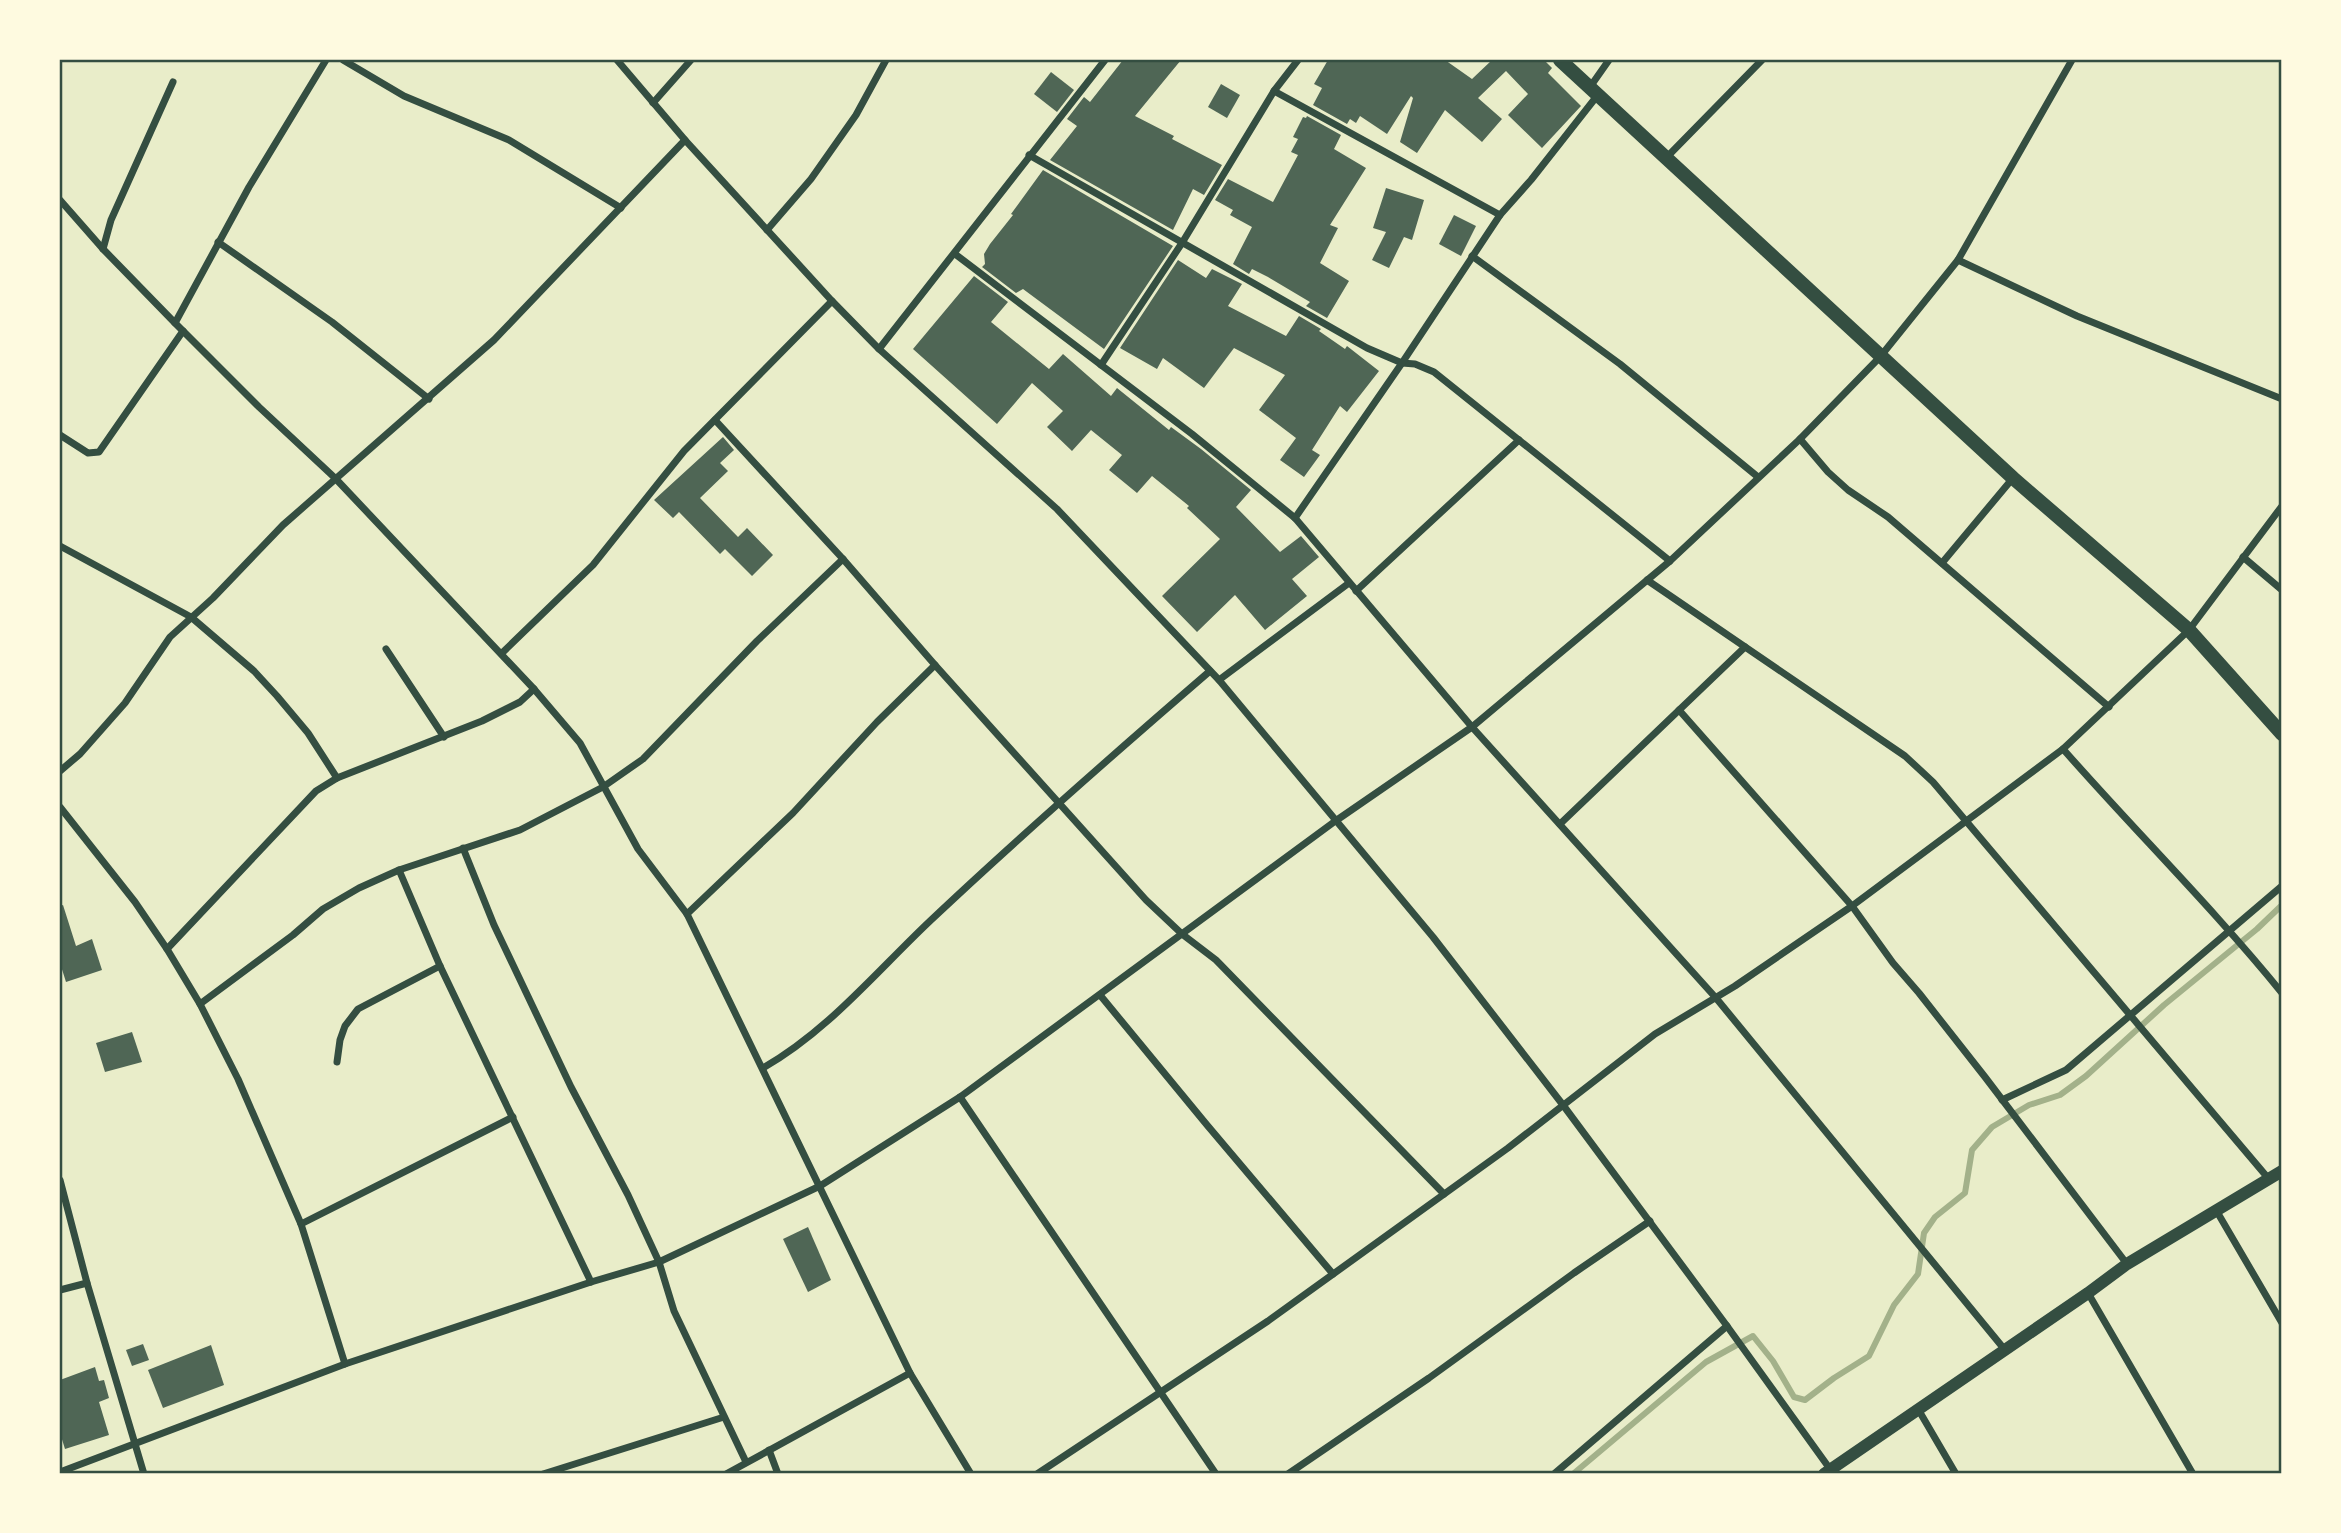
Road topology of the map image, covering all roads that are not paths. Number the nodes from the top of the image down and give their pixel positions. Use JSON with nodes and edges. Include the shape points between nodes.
{"nodes":[{"id":1,"x":326,"y":60,"type":"edge"},
{"id":2,"x":343,"y":60,"type":"edge"},
{"id":3,"x":617,"y":60,"type":"edge"},
{"id":4,"x":691,"y":60,"type":"edge"},
{"id":5,"x":887,"y":60,"type":"edge"},
{"id":6,"x":1105,"y":60,"type":"edge"},
{"id":7,"x":1298,"y":60,"type":"edge"},
{"id":8,"x":1560,"y":60,"type":"edge"},
{"id":9,"x":1609,"y":60,"type":"edge"},
{"id":10,"x":1762,"y":60,"type":"edge"},
{"id":11,"x":2072,"y":60,"type":"edge"},
{"id":12,"x":173,"y":82,"type":"dead end"},
{"id":13,"x":1274,"y":91,"type":"junction"},
{"id":14,"x":1593,"y":91,"type":"junction"},
{"id":15,"x":653,"y":103,"type":"junction"},
{"id":16,"x":685,"y":140,"type":"junction"},
{"id":17,"x":1029,"y":155,"type":"junction"},
{"id":18,"x":1665,"y":159,"type":"junction"},
{"id":19,"x":60,"y":200,"type":"edge"},
{"id":20,"x":621,"y":208,"type":"junction"},
{"id":21,"x":1500,"y":215,"type":"junction"},
{"id":22,"x":767,"y":230,"type":"junction"},
{"id":23,"x":218,"y":242,"type":"junction"},
{"id":24,"x":1182,"y":243,"type":"junction"},
{"id":25,"x":103,"y":249,"type":"junction"},
{"id":26,"x":955,"y":254,"type":"junction"},
{"id":27,"x":1472,"y":256,"type":"junction"},
{"id":28,"x":1958,"y":260,"type":"junction"},
{"id":29,"x":832,"y":301,"type":"junction"},
{"id":30,"x":175,"y":323,"type":"junction"},
{"id":31,"x":183,"y":331,"type":"junction"},
{"id":32,"x":879,"y":349,"type":"junction"},
{"id":33,"x":1880,"y":358,"type":"junction"},
{"id":34,"x":1402,"y":363,"type":"junction"},
{"id":35,"x":1101,"y":365,"type":"junction"},
{"id":36,"x":429,"y":399,"type":"junction"},
{"id":37,"x":2281,"y":399,"type":"edge"},
{"id":38,"x":715,"y":420,"type":"junction"},
{"id":39,"x":60,"y":435,"type":"edge"},
{"id":40,"x":1800,"y":439,"type":"junction"},
{"id":41,"x":1519,"y":440,"type":"junction"},
{"id":42,"x":1758,"y":477,"type":"junction"},
{"id":43,"x":335,"y":478,"type":"junction"},
{"id":44,"x":2012,"y":478,"type":"junction"},
{"id":45,"x":2281,"y":506,"type":"edge"},
{"id":46,"x":1294,"y":518,"type":"junction"},
{"id":47,"x":60,"y":546,"type":"edge"},
{"id":48,"x":2242,"y":557,"type":"junction"},
{"id":49,"x":843,"y":559,"type":"junction"},
{"id":50,"x":1670,"y":561,"type":"junction"},
{"id":51,"x":1942,"y":563,"type":"junction"},
{"id":52,"x":1647,"y":580,"type":"junction"},
{"id":53,"x":1349,"y":583,"type":"junction"},
{"id":54,"x":2281,"y":590,"type":"edge"},
{"id":55,"x":1356,"y":591,"type":"junction"},
{"id":56,"x":191,"y":617,"type":"junction"},
{"id":57,"x":2189,"y":630,"type":"junction"},
{"id":58,"x":1745,"y":647,"type":"junction"},
{"id":59,"x":386,"y":649,"type":"dead end"},
{"id":60,"x":502,"y":653,"type":"junction"},
{"id":61,"x":935,"y":665,"type":"junction"},
{"id":62,"x":1210,"y":671,"type":"junction"},
{"id":63,"x":1219,"y":680,"type":"junction"},
{"id":64,"x":534,"y":689,"type":"junction"},
{"id":65,"x":2109,"y":707,"type":"junction"},
{"id":66,"x":1679,"y":710,"type":"junction"},
{"id":67,"x":1472,"y":726,"type":"junction"},
{"id":68,"x":2281,"y":734,"type":"edge"},
{"id":69,"x":444,"y":737,"type":"junction"},
{"id":70,"x":2063,"y":749,"type":"junction"},
{"id":71,"x":60,"y":771,"type":"edge"},
{"id":72,"x":337,"y":778,"type":"junction"},
{"id":73,"x":603,"y":787,"type":"junction"},
{"id":74,"x":1059,"y":802,"type":"junction"},
{"id":75,"x":60,"y":807,"type":"edge"},
{"id":76,"x":1967,"y":821,"type":"junction"},
{"id":77,"x":1334,"y":822,"type":"junction"},
{"id":78,"x":1560,"y":824,"type":"junction"},
{"id":79,"x":463,"y":848,"type":"junction"},
{"id":80,"x":399,"y":870,"type":"junction"},
{"id":81,"x":2281,"y":886,"type":"edge"},
{"id":82,"x":1852,"y":906,"type":"junction"},
{"id":83,"x":687,"y":914,"type":"junction"},
{"id":84,"x":2231,"y":930,"type":"junction"},
{"id":85,"x":1182,"y":934,"type":"junction"},
{"id":86,"x":167,"y":949,"type":"junction"},
{"id":87,"x":440,"y":966,"type":"junction"},
{"id":88,"x":2281,"y":993,"type":"edge"},
{"id":89,"x":1100,"y":995,"type":"junction"},
{"id":90,"x":1716,"y":998,"type":"junction"},
{"id":91,"x":200,"y":1004,"type":"junction"},
{"id":92,"x":2130,"y":1015,"type":"junction"},
{"id":93,"x":337,"y":1062,"type":"dead end"},
{"id":94,"x":763,"y":1068,"type":"junction"},
{"id":95,"x":960,"y":1097,"type":"junction"},
{"id":96,"x":2002,"y":1100,"type":"junction"},
{"id":97,"x":1563,"y":1105,"type":"junction"},
{"id":98,"x":513,"y":1118,"type":"junction"},
{"id":99,"x":2281,"y":1171,"type":"edge"},
{"id":100,"x":2268,"y":1178,"type":"junction"},
{"id":101,"x":60,"y":1180,"type":"edge"},
{"id":102,"x":820,"y":1186,"type":"junction"},
{"id":103,"x":1444,"y":1194,"type":"junction"},
{"id":104,"x":2216,"y":1210,"type":"junction"},
{"id":105,"x":1650,"y":1221,"type":"junction"},
{"id":106,"x":301,"y":1224,"type":"junction"},
{"id":107,"x":659,"y":1262,"type":"junction"},
{"id":108,"x":2127,"y":1264,"type":"junction"},
{"id":109,"x":1333,"y":1274,"type":"junction"},
{"id":110,"x":590,"y":1282,"type":"junction"},
{"id":111,"x":87,"y":1283,"type":"junction"},
{"id":112,"x":60,"y":1290,"type":"edge"},
{"id":113,"x":2088,"y":1293,"type":"junction"},
{"id":114,"x":2281,"y":1324,"type":"edge"},
{"id":115,"x":1727,"y":1326,"type":"junction"},
{"id":116,"x":2005,"y":1350,"type":"junction"},
{"id":117,"x":345,"y":1364,"type":"junction"},
{"id":118,"x":909,"y":1373,"type":"junction"},
{"id":119,"x":1160,"y":1393,"type":"junction"},
{"id":120,"x":1918,"y":1409,"type":"junction"},
{"id":121,"x":724,"y":1417,"type":"junction"},
{"id":122,"x":136,"y":1442,"type":"junction"},
{"id":123,"x":769,"y":1450,"type":"junction"},
{"id":124,"x":746,"y":1462,"type":"junction"},
{"id":125,"x":556,"y":1471,"type":"edge"},
{"id":126,"x":1827,"y":1471,"type":"edge"},
{"id":127,"x":60,"y":1472,"type":"edge"},
{"id":128,"x":144,"y":1474,"type":"edge"},
{"id":129,"x":543,"y":1474,"type":"edge"},
{"id":130,"x":726,"y":1474,"type":"edge"},
{"id":131,"x":778,"y":1474,"type":"edge"},
{"id":132,"x":971,"y":1474,"type":"edge"},
{"id":133,"x":1037,"y":1474,"type":"edge"},
{"id":134,"x":1216,"y":1474,"type":"edge"},
{"id":135,"x":1288,"y":1474,"type":"edge"},
{"id":136,"x":1554,"y":1474,"type":"edge"},
{"id":137,"x":1956,"y":1474,"type":"edge"},
{"id":138,"x":2193,"y":1474,"type":"edge"}],
"edges":[{"from":1,"to":23,"type":"street"},
{"from":2,"to":20,"type":"street","via":[[404,96],[509,140]]},
{"from":3,"to":15,"type":"street"},
{"from":4,"to":15,"type":"street"},
{"from":5,"to":22,"type":"street","via":[[811,179]]},
{"from":6,"to":17,"type":"street"},
{"from":7,"to":13,"type":"street"},
{"from":8,"to":14,"type":"main road"},
{"from":9,"to":14,"type":"street"},
{"from":10,"to":18,"type":"street"},
{"from":11,"to":28,"type":"street"},
{"from":12,"to":25,"type":"street","via":[[111,220]]},
{"from":13,"to":21,"type":"street"},
{"from":13,"to":24,"type":"street"},
{"from":14,"to":18,"type":"main road"},
{"from":14,"to":21,"type":"street","via":[[1531,180]]},
{"from":15,"to":16,"type":"street"},
{"from":16,"to":20,"type":"street"},
{"from":16,"to":22,"type":"street"},
{"from":17,"to":24,"type":"street"},
{"from":17,"to":26,"type":"street"},
{"from":18,"to":33,"type":"main road"},
{"from":19,"to":25,"type":"street"},
{"from":20,"to":36,"type":"street","via":[[494,340]]},
{"from":21,"to":27,"type":"street"},
{"from":22,"to":29,"type":"street"},
{"from":23,"to":30,"type":"street"},
{"from":23,"to":36,"type":"street","via":[[332,322]]},
{"from":24,"to":34,"type":"street","via":[[1367,348]]},
{"from":24,"to":35,"type":"street"},
{"from":25,"to":30,"type":"street"},
{"from":26,"to":32,"type":"street"},
{"from":26,"to":35,"type":"street"},
{"from":27,"to":34,"type":"street"},
{"from":27,"to":42,"type":"street","via":[[1620,364]]},
{"from":28,"to":33,"type":"street"},
{"from":28,"to":37,"type":"street","via":[[2077,316]]},
{"from":29,"to":32,"type":"street"},
{"from":29,"to":38,"type":"street"},
{"from":30,"to":31,"type":"street"},
{"from":31,"to":39,"type":"street","via":[[99,452],[88,453]]},
{"from":31,"to":43,"type":"street"},
{"from":32,"to":62,"type":"street","via":[[1057,509]]},
{"from":33,"to":40,"type":"street"},
{"from":33,"to":44,"type":"main road"},
{"from":34,"to":41,"type":"street","via":[[1434,372]]},
{"from":34,"to":46,"type":"street"},
{"from":35,"to":46,"type":"street"},
{"from":36,"to":43,"type":"street"},
{"from":38,"to":49,"type":"street"},
{"from":38,"to":60,"type":"street","via":[[684,451],[593,565]]},
{"from":40,"to":42,"type":"street"},
{"from":40,"to":51,"type":"street","via":[[1848,490]]},
{"from":41,"to":50,"type":"street"},
{"from":41,"to":55,"type":"street"},
{"from":42,"to":50,"type":"street"},
{"from":43,"to":56,"type":"street"},
{"from":43,"to":60,"type":"street"},
{"from":44,"to":51,"type":"street"},
{"from":44,"to":57,"type":"main road"},
{"from":45,"to":48,"type":"street"},
{"from":46,"to":53,"type":"street"},
{"from":47,"to":56,"type":"street"},
{"from":48,"to":54,"type":"street"},
{"from":48,"to":57,"type":"street"},
{"from":49,"to":61,"type":"street"},
{"from":49,"to":73,"type":"street","via":[[643,759]]},
{"from":50,"to":52,"type":"street"},
{"from":51,"to":65,"type":"street"},
{"from":52,"to":58,"type":"street"},
{"from":52,"to":67,"type":"street"},
{"from":53,"to":55,"type":"street"},
{"from":53,"to":63,"type":"street"},
{"from":55,"to":67,"type":"street"},
{"from":56,"to":71,"type":"street","via":[[170,637],[125,704]]},
{"from":56,"to":72,"type":"street","via":[[277,696]]},
{"from":57,"to":65,"type":"street"},
{"from":57,"to":68,"type":"main road"},
{"from":58,"to":66,"type":"street"},
{"from":58,"to":76,"type":"street","via":[[1905,756]]},
{"from":59,"to":69,"type":"street"},
{"from":60,"to":64,"type":"street"},
{"from":61,"to":74,"type":"street"},
{"from":61,"to":83,"type":"street","via":[[793,813]]},
{"from":62,"to":63,"type":"street"},
{"from":62,"to":74,"type":"street"},
{"from":63,"to":77,"type":"street"},
{"from":64,"to":69,"type":"street","via":[[520,702]]},
{"from":64,"to":73,"type":"street","via":[[580,743]]},
{"from":65,"to":70,"type":"street"},
{"from":66,"to":78,"type":"street"},
{"from":66,"to":82,"type":"street"},
{"from":67,"to":77,"type":"street"},
{"from":67,"to":78,"type":"street"},
{"from":69,"to":72,"type":"street"},
{"from":70,"to":76,"type":"street"},
{"from":70,"to":84,"type":"street"},
{"from":72,"to":86,"type":"street","via":[[290,817]]},
{"from":73,"to":79,"type":"street","via":[[520,830]]},
{"from":73,"to":83,"type":"street","via":[[638,849]]},
{"from":74,"to":85,"type":"street"},
{"from":74,"to":94,"type":"street","via":[[834,1016]]},
{"from":75,"to":86,"type":"street"},
{"from":76,"to":82,"type":"street"},
{"from":76,"to":92,"type":"street"},
{"from":77,"to":85,"type":"street"},
{"from":77,"to":97,"type":"street","via":[[1433,937]]},
{"from":78,"to":90,"type":"street"},
{"from":79,"to":80,"type":"street"},
{"from":79,"to":107,"type":"street","via":[[570,1087]]},
{"from":80,"to":87,"type":"street"},
{"from":80,"to":91,"type":"street","via":[[323,909]]},
{"from":81,"to":84,"type":"street"},
{"from":82,"to":90,"type":"street"},
{"from":82,"to":96,"type":"street"},
{"from":83,"to":94,"type":"street"},
{"from":84,"to":88,"type":"street"},
{"from":84,"to":92,"type":"street"},
{"from":85,"to":89,"type":"street"},
{"from":85,"to":103,"type":"street","via":[[1216,960]]},
{"from":86,"to":91,"type":"street"},
{"from":87,"to":93,"type":"street","via":[[358,1009],[345,1026]]},
{"from":87,"to":98,"type":"street"},
{"from":89,"to":95,"type":"street"},
{"from":89,"to":109,"type":"street"},
{"from":90,"to":97,"type":"street","via":[[1655,1034]]},
{"from":90,"to":116,"type":"street"},
{"from":91,"to":106,"type":"street"},
{"from":92,"to":96,"type":"street","via":[[2066,1070]]},
{"from":92,"to":100,"type":"street"},
{"from":94,"to":102,"type":"street"},
{"from":95,"to":102,"type":"street"},
{"from":95,"to":119,"type":"street"},
{"from":96,"to":108,"type":"street"},
{"from":97,"to":103,"type":"street"},
{"from":97,"to":105,"type":"street"},
{"from":98,"to":106,"type":"street"},
{"from":98,"to":110,"type":"street"},
{"from":99,"to":100,"type":"street"},
{"from":100,"to":104,"type":"street"},
{"from":101,"to":111,"type":"street"},
{"from":102,"to":107,"type":"street"},
{"from":102,"to":118,"type":"street"},
{"from":103,"to":109,"type":"street"},
{"from":104,"to":108,"type":"street"},
{"from":104,"to":114,"type":"street"},
{"from":105,"to":115,"type":"street"},
{"from":105,"to":135,"type":"street"},
{"from":106,"to":117,"type":"street"},
{"from":107,"to":110,"type":"street"},
{"from":107,"to":121,"type":"street","via":[[674,1311]]},
{"from":108,"to":113,"type":"street"},
{"from":109,"to":119,"type":"street"},
{"from":110,"to":117,"type":"street"},
{"from":111,"to":112,"type":"street"},
{"from":111,"to":122,"type":"street"},
{"from":113,"to":116,"type":"street"},
{"from":113,"to":138,"type":"street"},
{"from":115,"to":126,"type":"street"},
{"from":115,"to":136,"type":"street"},
{"from":116,"to":120,"type":"street"},
{"from":117,"to":122,"type":"street"},
{"from":118,"to":123,"type":"street"},
{"from":118,"to":132,"type":"street"},
{"from":119,"to":133,"type":"street"},
{"from":119,"to":134,"type":"street"},
{"from":120,"to":126,"type":"street"},
{"from":120,"to":137,"type":"street"},
{"from":121,"to":124,"type":"street"},
{"from":121,"to":125,"type":"street"},
{"from":122,"to":127,"type":"street"},
{"from":122,"to":128,"type":"street"},
{"from":123,"to":124,"type":"street"},
{"from":123,"to":131,"type":"street"},
{"from":124,"to":130,"type":"street"},
{"from":125,"to":129,"type":"street"}]}
